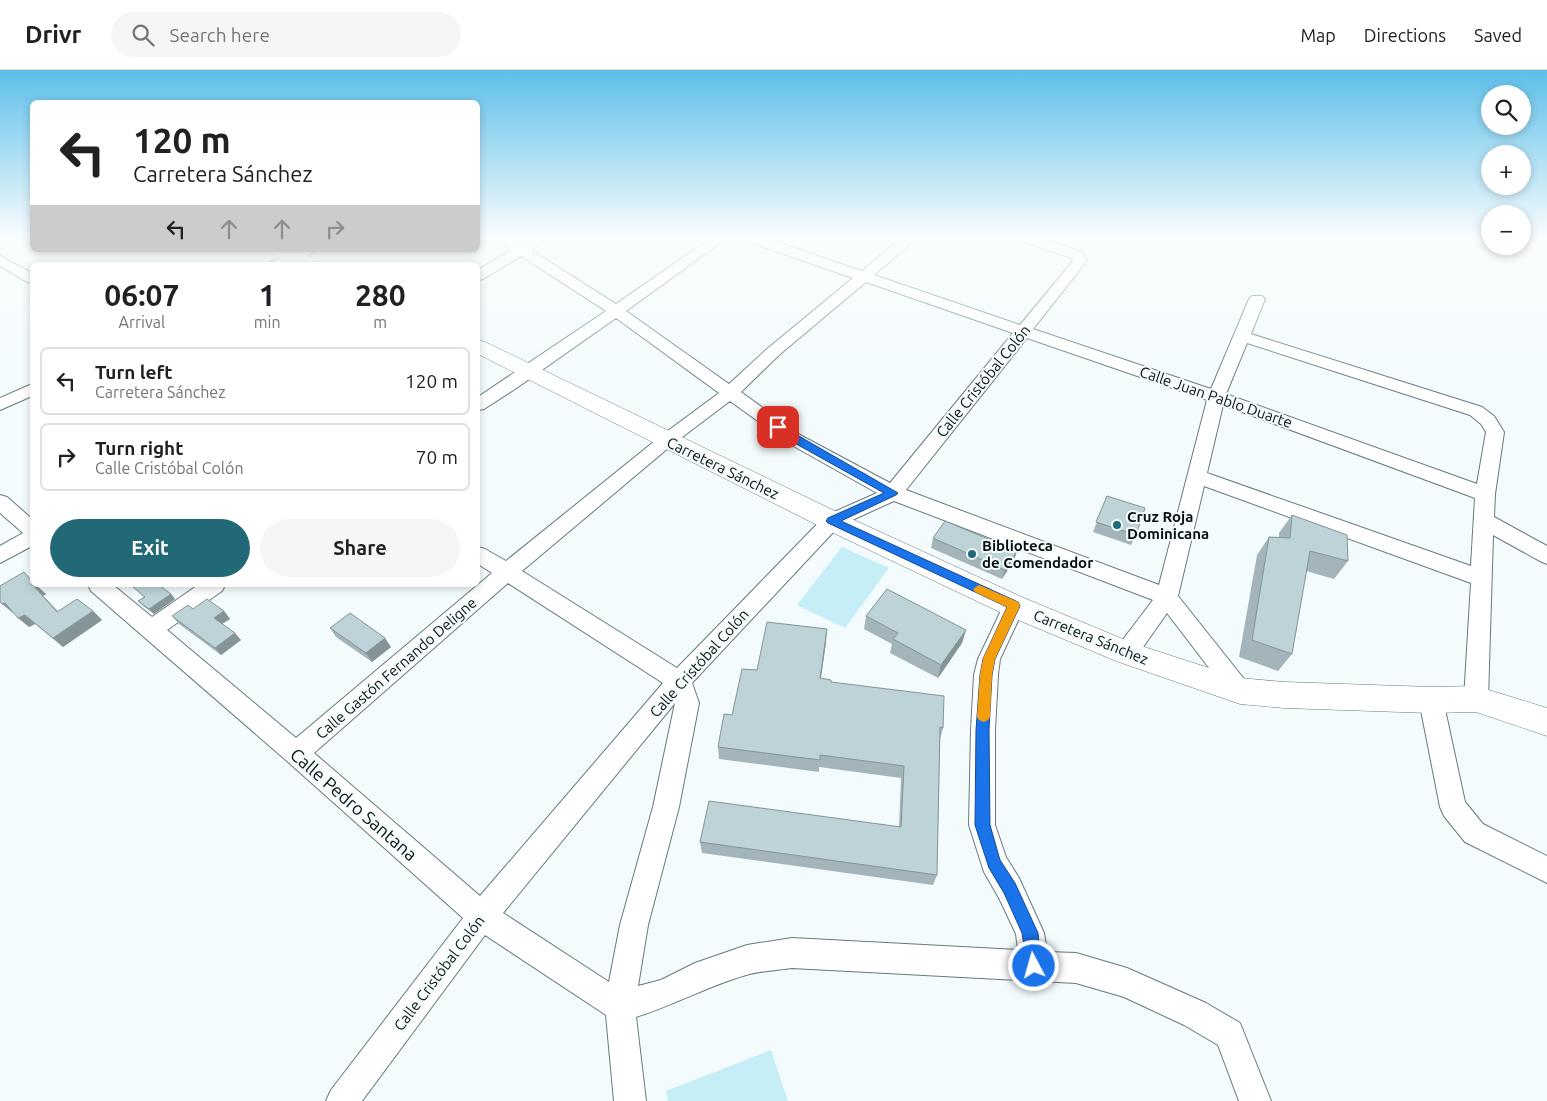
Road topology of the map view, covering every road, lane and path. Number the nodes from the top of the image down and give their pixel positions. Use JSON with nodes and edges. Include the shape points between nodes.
{"nodes":[{"id":1,"x":578,"y":286,"type":"edge"},
{"id":2,"x":650,"y":286,"type":"edge"},
{"id":3,"x":854,"y":286,"type":"edge"},
{"id":4,"x":888,"y":286,"type":"edge"},
{"id":5,"x":1060,"y":286,"type":"edge"},
{"id":6,"x":1257,"y":299,"type":"dead end"},
{"id":7,"x":615,"y":310,"type":"junction"},
{"id":8,"x":1024,"y":331,"type":"junction"},
{"id":9,"x":1242,"y":336,"type":"junction"},
{"id":10,"x":480,"y":347,"type":"edge"},
{"id":11,"x":531,"y":371,"type":"junction"},
{"id":12,"x":30,"y":390,"type":"edge"},
{"id":13,"x":730,"y":392,"type":"junction"},
{"id":14,"x":1216,"y":397,"type":"junction"},
{"id":15,"x":480,"y":404,"type":"edge"},
{"id":16,"x":0,"y":405,"type":"edge"},
{"id":17,"x":667,"y":440,"type":"junction"},
{"id":18,"x":1196,"y":476,"type":"junction"},
{"id":19,"x":893,"y":493,"type":"junction"},
{"id":20,"x":1485,"y":494,"type":"junction"},
{"id":21,"x":0,"y":502,"type":"edge"},
{"id":22,"x":1484,"y":520,"type":"junction"},
{"id":23,"x":832,"y":521,"type":"junction"},
{"id":24,"x":30,"y":528,"type":"edge"},
{"id":25,"x":30,"y":538,"type":"edge"},
{"id":26,"x":0,"y":555,"type":"edge"},
{"id":27,"x":480,"y":555,"type":"edge"},
{"id":28,"x":1547,"y":556,"type":"edge"},
{"id":29,"x":506,"y":573,"type":"junction"},
{"id":30,"x":1481,"y":578,"type":"junction"},
{"id":31,"x":101,"y":587,"type":"edge"},
{"id":32,"x":211,"y":587,"type":"edge"},
{"id":33,"x":1166,"y":597,"type":"junction"},
{"id":34,"x":1014,"y":606,"type":"junction"},
{"id":35,"x":152,"y":629,"type":"junction"},
{"id":36,"x":1126,"y":653,"type":"junction"},
{"id":37,"x":679,"y":681,"type":"junction"},
{"id":38,"x":1240,"y":691,"type":"junction"},
{"id":39,"x":1476,"y":699,"type":"junction"},
{"id":40,"x":1431,"y":700,"type":"junction"},
{"id":41,"x":1547,"y":722,"type":"edge"},
{"id":42,"x":296,"y":753,"type":"junction"},
{"id":43,"x":1547,"y":870,"type":"edge"},
{"id":44,"x":482,"y":916,"type":"junction"},
{"id":45,"x":1034,"y":966,"type":"junction"},
{"id":46,"x":620,"y":1007,"type":"junction"},
{"id":47,"x":342,"y":1101,"type":"edge"},
{"id":48,"x":630,"y":1101,"type":"edge"},
{"id":49,"x":1255,"y":1101,"type":"edge"}],
"edges":[{"from":1,"to":7,"type":"street"},
{"from":2,"to":7,"type":"street"},
{"from":3,"to":13,"type":"street","name":"Calle Gastón Fernando Deligne","via":[[773,352]]},
{"from":4,"to":8,"type":"street","name":"Calle Juan Pablo Duarte"},
{"from":5,"to":8,"type":"street","name":"Calle Cristóbal Colón"},
{"from":6,"to":9,"type":"street"},
{"from":7,"to":11,"type":"street"},
{"from":7,"to":13,"type":"street"},
{"from":8,"to":14,"type":"street","name":"Calle Juan Pablo Duarte"},
{"from":8,"to":19,"type":"street","name":"Calle Cristóbal Colón"},
{"from":9,"to":14,"type":"street"},
{"from":9,"to":20,"type":"street","via":[[1476,411],[1486,417],[1495,432]]},
{"from":10,"to":11,"type":"main road","name":"Carretera Sánchez"},
{"from":11,"to":15,"type":"street"},
{"from":11,"to":17,"type":"main road","name":"Carretera Sánchez"},
{"from":12,"to":16,"type":"street"},
{"from":13,"to":17,"type":"street","name":"Calle Gastón Fernando Deligne"},
{"from":13,"to":19,"type":"street","via":[[794,439]]},
{"from":14,"to":18,"type":"street"},
{"from":14,"to":20,"type":"street","name":"Calle Juan Pablo Duarte"},
{"from":17,"to":23,"type":"main road","name":"Carretera Sánchez"},
{"from":17,"to":29,"type":"street","name":"Calle Gastón Fernando Deligne"},
{"from":18,"to":30,"type":"street"},
{"from":18,"to":33,"type":"street"},
{"from":19,"to":23,"type":"street","name":"Calle Cristóbal Colón"},
{"from":19,"to":33,"type":"street"},
{"from":20,"to":22,"type":"street"},
{"from":21,"to":24,"type":"street"},
{"from":22,"to":28,"type":"street"},
{"from":22,"to":30,"type":"street"},
{"from":23,"to":34,"type":"main road","name":"Carretera Sánchez"},
{"from":23,"to":37,"type":"street","name":"Calle Cristóbal Colón"},
{"from":25,"to":26,"type":"street"},
{"from":27,"to":29,"type":"street"},
{"from":29,"to":37,"type":"street"},
{"from":29,"to":42,"type":"street","name":"Calle Gastón Fernando Deligne"},
{"from":30,"to":39,"type":"street"},
{"from":31,"to":35,"type":"street","name":"Calle Pedro Santana"},
{"from":32,"to":35,"type":"street"},
{"from":33,"to":36,"type":"street"},
{"from":33,"to":38,"type":"street"},
{"from":34,"to":36,"type":"main road","name":"Carretera Sánchez"},
{"from":34,"to":45,"type":"street","via":[[989,659],[986,675],[982,825],[994,863],[1030,933]]},
{"from":35,"to":42,"type":"street","name":"Calle Pedro Santana"},
{"from":36,"to":38,"type":"main road","name":"Carretera Sánchez"},
{"from":37,"to":44,"type":"street","name":"Calle Cristóbal Colón"},
{"from":37,"to":46,"type":"street","via":[[687,704],[666,808],[634,925]]},
{"from":38,"to":40,"type":"main road","name":"Carretera Sánchez","via":[[1284,696]]},
{"from":39,"to":40,"type":"main road","name":"Carretera Sánchez"},
{"from":39,"to":41,"type":"main road","name":"Carretera Sánchez"},
{"from":40,"to":43,"type":"street","via":[[1454,807],[1474,833]]},
{"from":42,"to":44,"type":"street","name":"Calle Pedro Santana"},
{"from":44,"to":46,"type":"street","name":"Calle Pedro Santana"},
{"from":44,"to":47,"type":"street","name":"Calle Cristóbal Colón"},
{"from":45,"to":46,"type":"street","via":[[792,953],[747,960],[695,978],[666,994]]},
{"from":45,"to":49,"type":"street","via":[[1076,968],[1127,983],[1195,1014],[1229,1034]]},
{"from":46,"to":48,"type":"street"}]}
